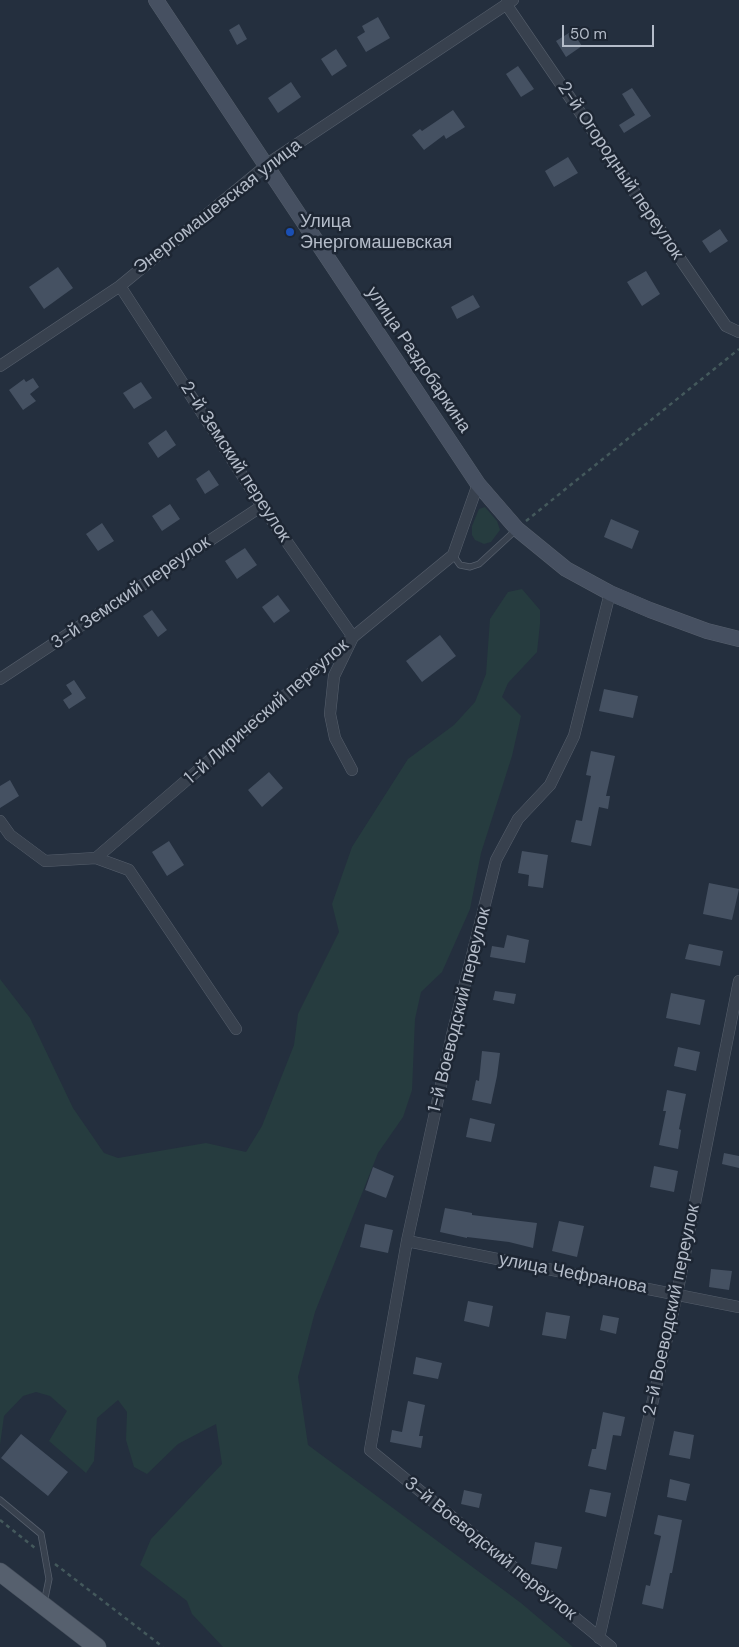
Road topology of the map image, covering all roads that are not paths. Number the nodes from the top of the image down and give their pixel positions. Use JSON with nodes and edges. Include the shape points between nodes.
{"nodes":[{"id":1,"x":156,"y":0,"type":"edge"},
{"id":2,"x":509,"y":2,"type":"edge"},
{"id":3,"x":267,"y":165,"type":"junction"},
{"id":4,"x":120,"y":286,"type":"junction"},
{"id":5,"x":739,"y":332,"type":"edge"},
{"id":6,"x":0,"y":366,"type":"edge"},
{"id":7,"x":478,"y":484,"type":"junction"},
{"id":8,"x":262,"y":506,"type":"junction"},
{"id":9,"x":517,"y":529,"type":"junction"},
{"id":10,"x":453,"y":556,"type":"junction"},
{"id":11,"x":610,"y":593,"type":"junction"},
{"id":12,"x":353,"y":637,"type":"junction"},
{"id":13,"x":739,"y":639,"type":"edge"},
{"id":14,"x":0,"y":679,"type":"edge"},
{"id":15,"x":352,"y":770,"type":"dead end"},
{"id":16,"x":0,"y":821,"type":"edge"},
{"id":17,"x":96,"y":858,"type":"junction"},
{"id":18,"x":739,"y":981,"type":"edge"},
{"id":19,"x":236,"y":1029,"type":"dead end"},
{"id":20,"x":406,"y":1241,"type":"junction"},
{"id":21,"x":677,"y":1294,"type":"junction"},
{"id":22,"x":739,"y":1307,"type":"edge"},
{"id":23,"x":370,"y":1450,"type":"joint"},
{"id":24,"x":0,"y":1500,"type":"edge"},
{"id":25,"x":0,"y":1572,"type":"edge"},
{"id":26,"x":43,"y":1606,"type":"junction"},
{"id":27,"x":599,"y":1638,"type":"junction"},
{"id":28,"x":97,"y":1647,"type":"edge"},
{"id":29,"x":611,"y":1647,"type":"edge"}],
"edges":[{"from":1,"to":3,"type":"street","name":"улица Раздобаркина"},
{"from":2,"to":3,"type":"street","name":"Энергомашевская улица"},
{"from":2,"to":5,"type":"street","name":"2-й Огородный переулок","via":[[726,326]]},
{"from":3,"to":4,"type":"street","name":"Энергомашевская улица"},
{"from":3,"to":7,"type":"street","name":"улица Раздобаркина"},
{"from":4,"to":6,"type":"street","name":"Энергомашевская улица"},
{"from":4,"to":8,"type":"street","name":"2-й Земский переулок"},
{"from":7,"to":9,"type":"street","name":"улица Раздобаркина"},
{"from":7,"to":10,"type":"street"},
{"from":8,"to":12,"type":"street","name":"2-й Земский переулок"},
{"from":8,"to":14,"type":"street","name":"3-й Земский переулок"},
{"from":9,"to":10,"type":"lane","via":[[479,564],[470,567],[460,565]]},
{"from":9,"to":11,"type":"street","name":"улица Раздобаркина","via":[[566,569]]},
{"from":10,"to":12,"type":"street","name":"1-й Лирический переулок"},
{"from":11,"to":13,"type":"street","name":"улица Раздобаркина","via":[[707,631]]},
{"from":11,"to":20,"type":"street","name":"1-й Воеводский переулок","via":[[574,736],[550,785],[518,819],[496,860],[452,1035]]},
{"from":12,"to":15,"type":"street","via":[[334,676],[330,714],[335,738]]},
{"from":12,"to":17,"type":"street","name":"1-й Лирический переулок"},
{"from":16,"to":17,"type":"street","via":[[10,835],[45,861]]},
{"from":17,"to":19,"type":"street","via":[[129,870]]},
{"from":18,"to":21,"type":"street","name":"2-й Воеводский переулок"},
{"from":20,"to":21,"type":"street","name":"улица Чефранова"},
{"from":20,"to":23,"type":"street","name":"1-й Воеводский переулок"},
{"from":21,"to":22,"type":"street","name":"улица Чефранова"},
{"from":21,"to":27,"type":"street","name":"2-й Воеводский переулок"},
{"from":23,"to":27,"type":"street","name":"3-й Воеводский переулок"},
{"from":24,"to":26,"type":"lane","via":[[41,1534],[49,1579]]},
{"from":25,"to":26,"type":"main road"},
{"from":26,"to":28,"type":"main road"},
{"from":27,"to":29,"type":"street","name":"3-й Воеводский переулок"}]}
